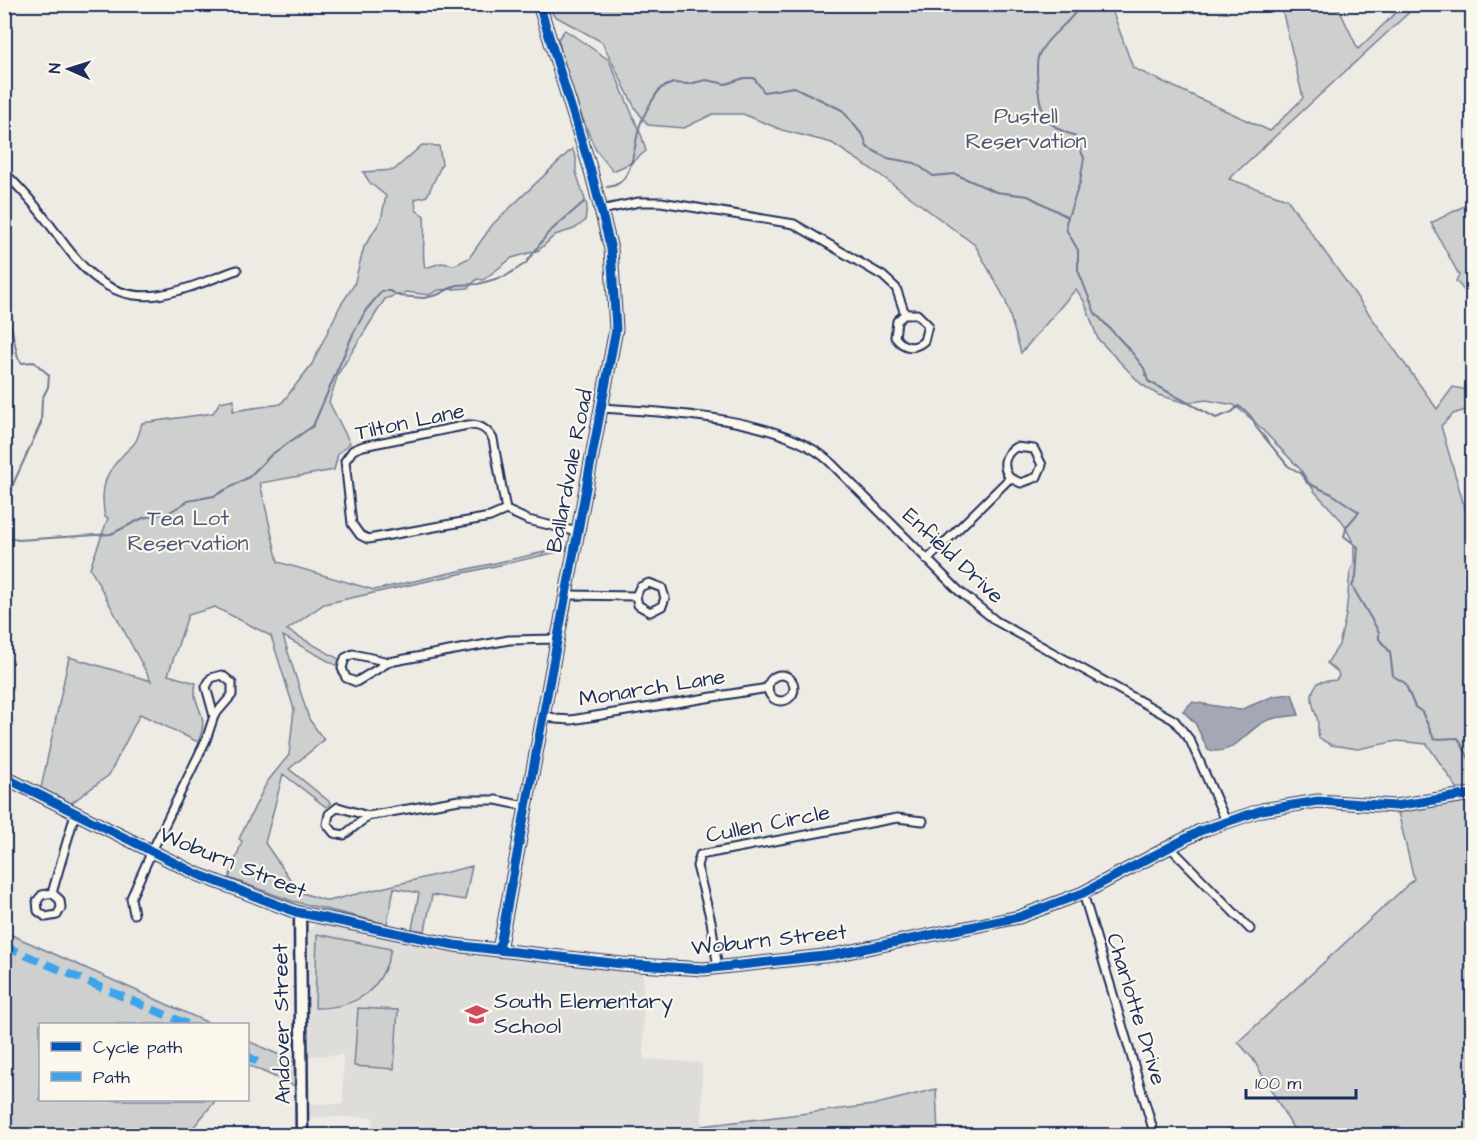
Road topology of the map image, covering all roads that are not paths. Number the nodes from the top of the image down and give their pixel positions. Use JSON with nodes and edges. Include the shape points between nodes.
{"nodes":[{"id":1,"x":539,"y":4,"type":"edge"},
{"id":2,"x":4,"y":172,"type":"edge"},
{"id":3,"x":601,"y":210,"type":"junction"},
{"id":4,"x":237,"y":270,"type":"dead end"},
{"id":5,"x":906,"y":314,"type":"junction"},
{"id":6,"x":601,"y":408,"type":"junction"},
{"id":7,"x":1010,"y":478,"type":"junction"},
{"id":8,"x":506,"y":510,"type":"junction"},
{"id":9,"x":578,"y":531,"type":"junction"},
{"id":10,"x":927,"y":560,"type":"junction"},
{"id":11,"x":566,"y":594,"type":"junction"},
{"id":12,"x":636,"y":596,"type":"junction"},
{"id":13,"x":558,"y":639,"type":"junction"},
{"id":14,"x":389,"y":662,"type":"junction"},
{"id":15,"x":768,"y":688,"type":"dead end"},
{"id":16,"x":543,"y":714,"type":"junction"},
{"id":17,"x":214,"y":716,"type":"junction"},
{"id":18,"x":4,"y":777,"type":"edge"},
{"id":19,"x":1473,"y":794,"type":"edge"},
{"id":20,"x":525,"y":806,"type":"junction"},
{"id":21,"x":75,"y":814,"type":"junction"},
{"id":22,"x":368,"y":816,"type":"junction"},
{"id":23,"x":924,"y":821,"type":"dead end"},
{"id":24,"x":1226,"y":821,"type":"junction"},
{"id":25,"x":1169,"y":846,"type":"junction"},
{"id":26,"x":152,"y":851,"type":"junction"},
{"id":27,"x":52,"y":893,"type":"dead end"},
{"id":28,"x":1083,"y":893,"type":"junction"},
{"id":29,"x":300,"y":913,"type":"junction"},
{"id":30,"x":134,"y":914,"type":"dead end"},
{"id":31,"x":1250,"y":929,"type":"dead end"},
{"id":32,"x":499,"y":950,"type":"junction"},
{"id":33,"x":718,"y":969,"type":"junction"},
{"id":34,"x":302,"y":1136,"type":"edge"},
{"id":35,"x":1155,"y":1136,"type":"edge"}],
"edges":[{"from":1,"to":3,"type":"street","name":"Ballardvale Road"},
{"from":2,"to":4,"type":"street","via":[[43,215],[83,269],[113,290],[156,295]]},
{"from":3,"to":5,"type":"street","via":[[661,202],[794,224],[883,276],[896,288]]},
{"from":3,"to":6,"type":"street","name":"Ballardvale Road","via":[[611,249],[616,306]]},
{"from":5,"to":5,"type":"street","via":[[916,314],[928,325],[927,336],[915,347],[903,346],[895,337],[897,321]]},
{"from":6,"to":9,"type":"street","name":"Ballardvale Road"},
{"from":6,"to":10,"type":"street","name":"Enfield Drive","via":[[702,417],[802,442],[828,460]]},
{"from":7,"to":7,"type":"street","via":[[1021,483],[1037,477],[1042,465],[1034,449],[1023,446],[1011,450],[1004,467]]},
{"from":7,"to":10,"type":"street"},
{"from":8,"to":8,"type":"street","name":"Tilton Lane","via":[[490,517],[368,539],[352,524],[345,461],[353,450],[363,446],[478,425],[493,439]]},
{"from":8,"to":9,"type":"street","via":[[528,520]]},
{"from":9,"to":11,"type":"street","name":"Ballardvale Road"},
{"from":10,"to":24,"type":"street","name":"Enfield Drive","via":[[974,605],[1005,627],[1174,720],[1194,748]]},
{"from":11,"to":12,"type":"street"},
{"from":11,"to":13,"type":"street","name":"Ballardvale Road"},
{"from":12,"to":12,"type":"street","via":[[638,605],[650,612],[662,606],[665,598],[662,588],[649,583],[640,587]]},
{"from":13,"to":14,"type":"street","via":[[509,640]]},
{"from":13,"to":16,"type":"street","name":"Ballardvale Road"},
{"from":14,"to":14,"type":"street","via":[[353,654],[344,660],[342,671],[348,680],[359,681]]},
{"from":15,"to":16,"type":"street","name":"Monarch Lane","via":[[571,720]]},
{"from":16,"to":20,"type":"street","name":"Ballardvale Road"},
{"from":17,"to":17,"type":"street","via":[[233,692],[231,681],[222,675],[211,678],[206,687]]},
{"from":17,"to":26,"type":"street"},
{"from":18,"to":21,"type":"street","name":"Woburn Street"},
{"from":19,"to":24,"type":"street","name":"Woburn Street","via":[[1395,806],[1312,802]]},
{"from":20,"to":22,"type":"street","via":[[491,799],[459,800]]},
{"from":20,"to":32,"type":"street","name":"Ballardvale Road"},
{"from":21,"to":26,"type":"street","name":"Woburn Street"},
{"from":21,"to":27,"type":"street"},
{"from":22,"to":22,"type":"street","via":[[338,807],[329,814],[327,824],[334,833],[344,835]]},
{"from":23,"to":33,"type":"street","name":"Cullen Circle","via":[[897,818],[700,855],[697,866]]},
{"from":24,"to":25,"type":"street","name":"Woburn Street"},
{"from":25,"to":28,"type":"street","name":"Woburn Street"},
{"from":25,"to":31,"type":"street"},
{"from":26,"to":29,"type":"street","name":"Woburn Street","via":[[197,874]]},
{"from":26,"to":30,"type":"street","via":[[131,898]]},
{"from":28,"to":33,"type":"street","name":"Woburn Street","via":[[1036,912],[987,924],[830,956]]},
{"from":28,"to":35,"type":"street","name":"Charlotte Drive"},
{"from":29,"to":32,"type":"street","name":"Woburn Street","via":[[412,938]]},
{"from":29,"to":34,"type":"street","name":"Andover Street"},
{"from":32,"to":33,"type":"street","name":"Woburn Street","via":[[662,968]]}]}
